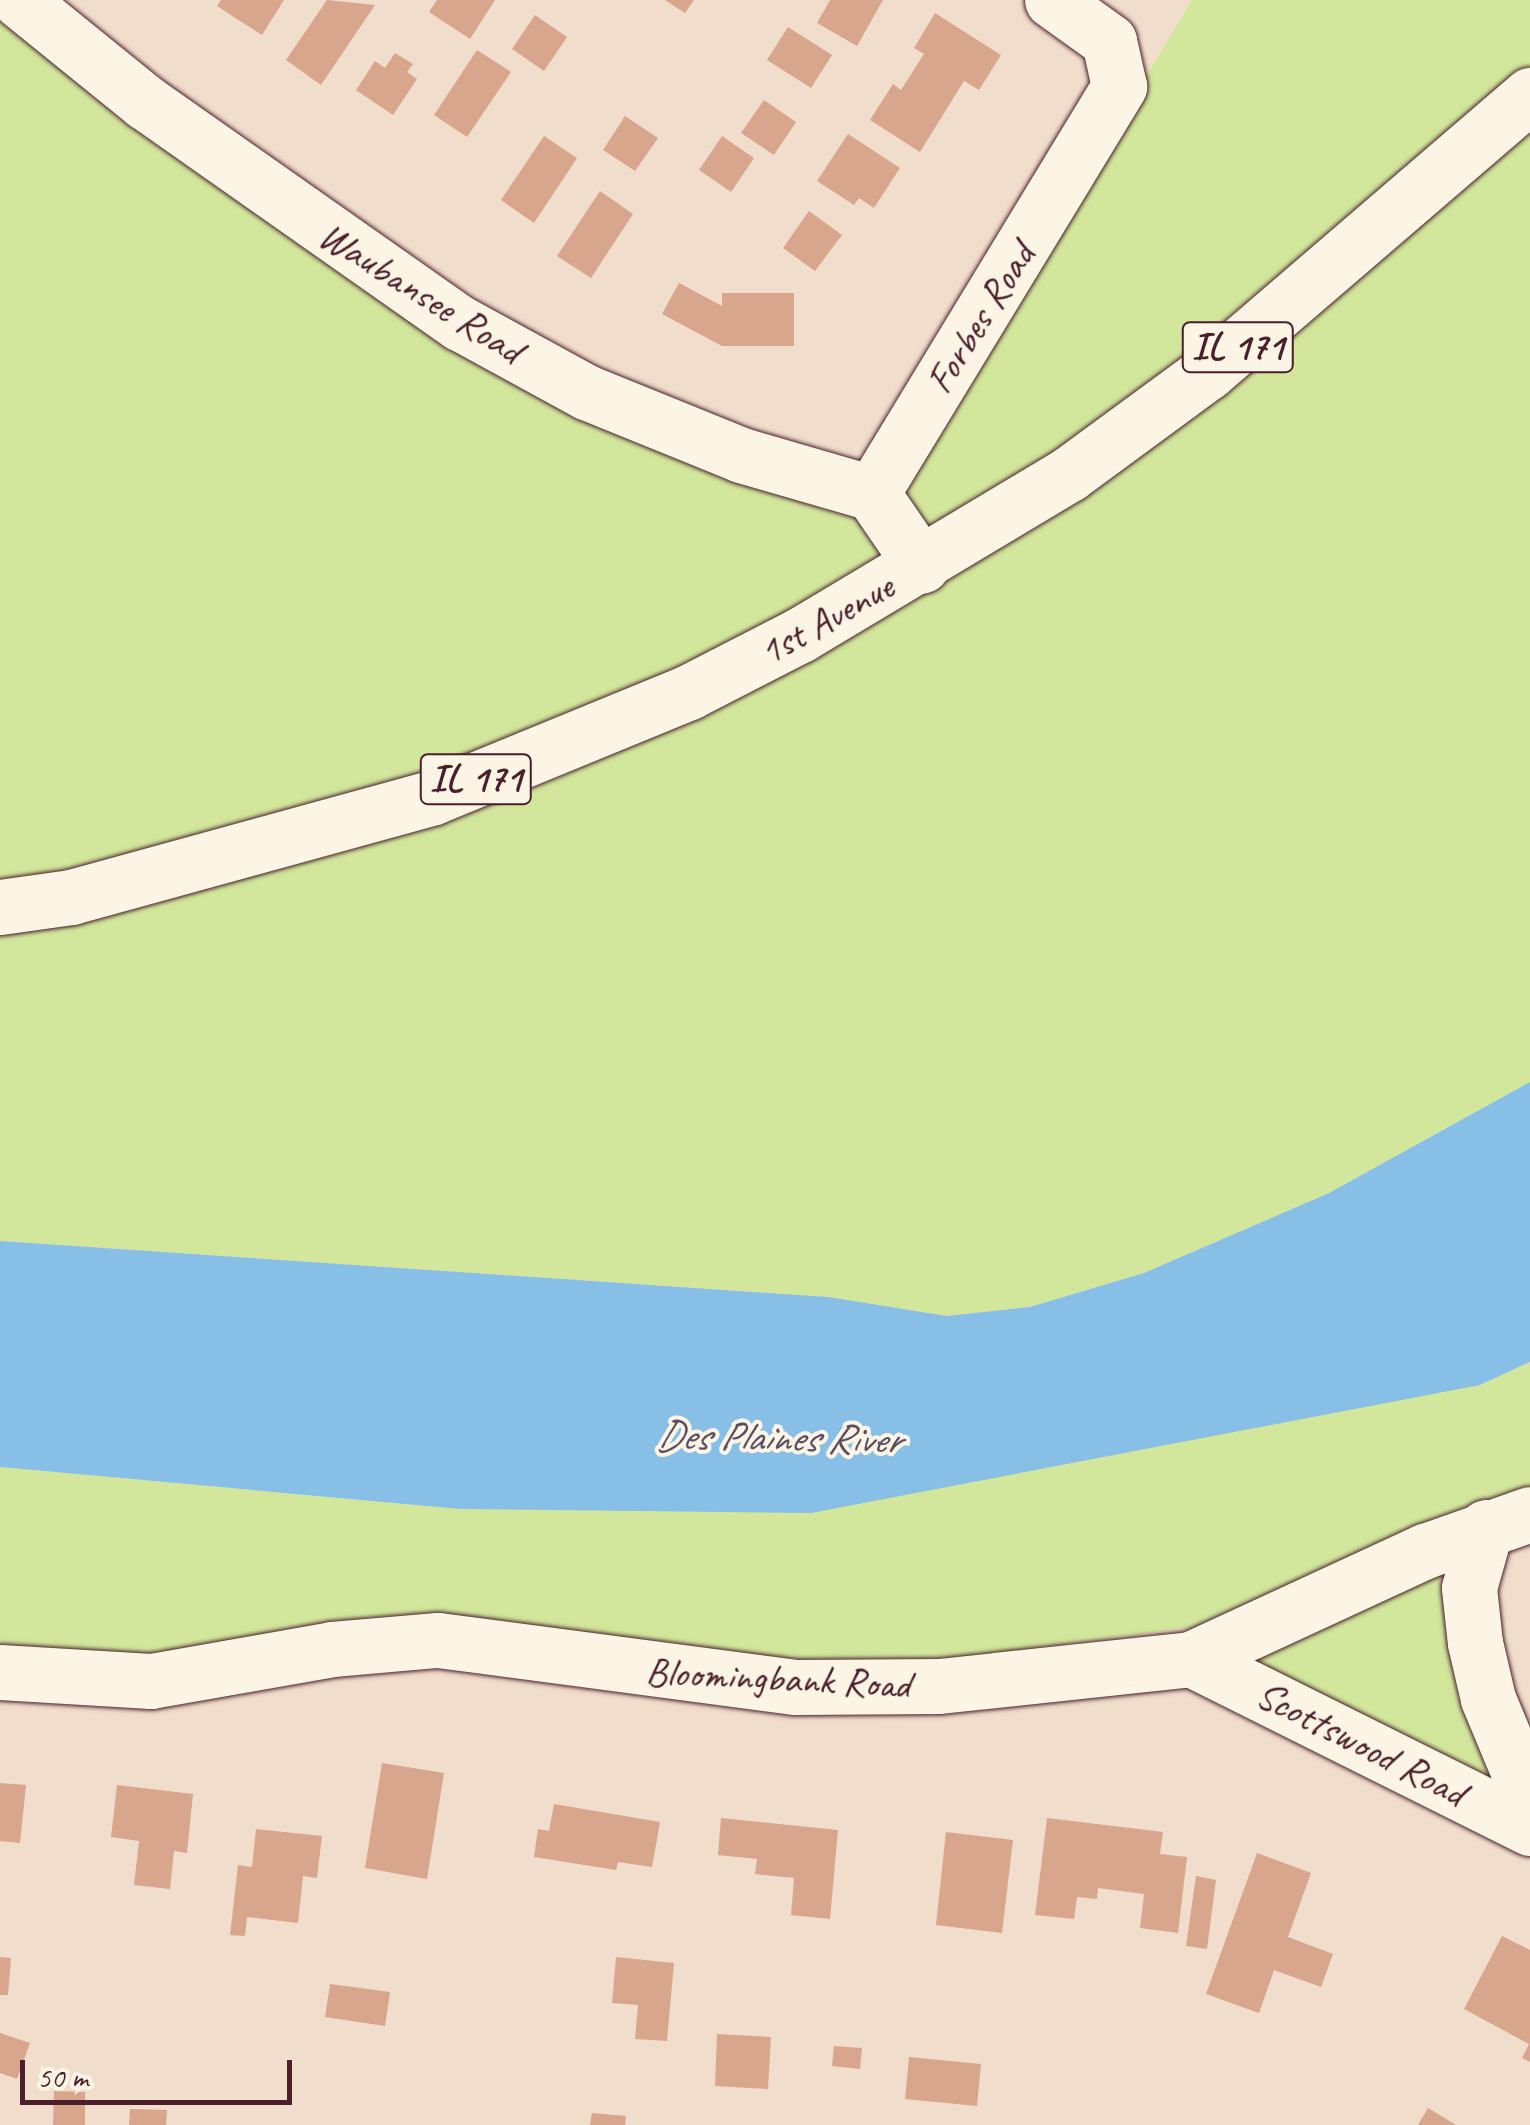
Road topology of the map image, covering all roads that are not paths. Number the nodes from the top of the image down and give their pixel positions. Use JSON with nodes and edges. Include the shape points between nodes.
{"nodes":[{"id":1,"x":19,"y":0,"type":"edge"},
{"id":2,"x":1052,"y":0,"type":"edge"},
{"id":3,"x":1530,"y":96,"type":"edge"},
{"id":4,"x":872,"y":493,"type":"junction"},
{"id":5,"x":922,"y":566,"type":"junction"},
{"id":6,"x":0,"y":907,"type":"edge"},
{"id":7,"x":1508,"y":1521,"type":"edge"},
{"id":8,"x":1191,"y":1659,"type":"junction"},
{"id":9,"x":0,"y":1672,"type":"edge"},
{"id":10,"x":1530,"y":1800,"type":"edge"},
{"id":11,"x":1530,"y":1828,"type":"edge"}],
"edges":[{"from":1,"to":4,"type":"street","name":"Waubansee Road","via":[[145,102],[460,322],[586,392],[741,455]]},
{"from":2,"to":4,"type":"street","name":"Forbes Road","via":[[1109,41],[1118,86]]},
{"from":3,"to":5,"type":"street","name":"1st Avenue","number":"IL 171","via":[[1208,372],[1069,474]]},
{"from":4,"to":5,"type":"street"},
{"from":5,"to":6,"type":"street","name":"1st Avenue","number":"IL 171","via":[[689,692],[433,797],[71,897]]},
{"from":7,"to":8,"type":"street","name":"Bloomingbank Road"},
{"from":7,"to":10,"type":"street","via":[[1469,1588],[1488,1699]]},
{"from":8,"to":9,"type":"street","name":"Bloomingbank Road","via":[[939,1686],[796,1687],[438,1640],[332,1650],[151,1681]]},
{"from":8,"to":11,"type":"street","name":"Scottswood Road"}]}
